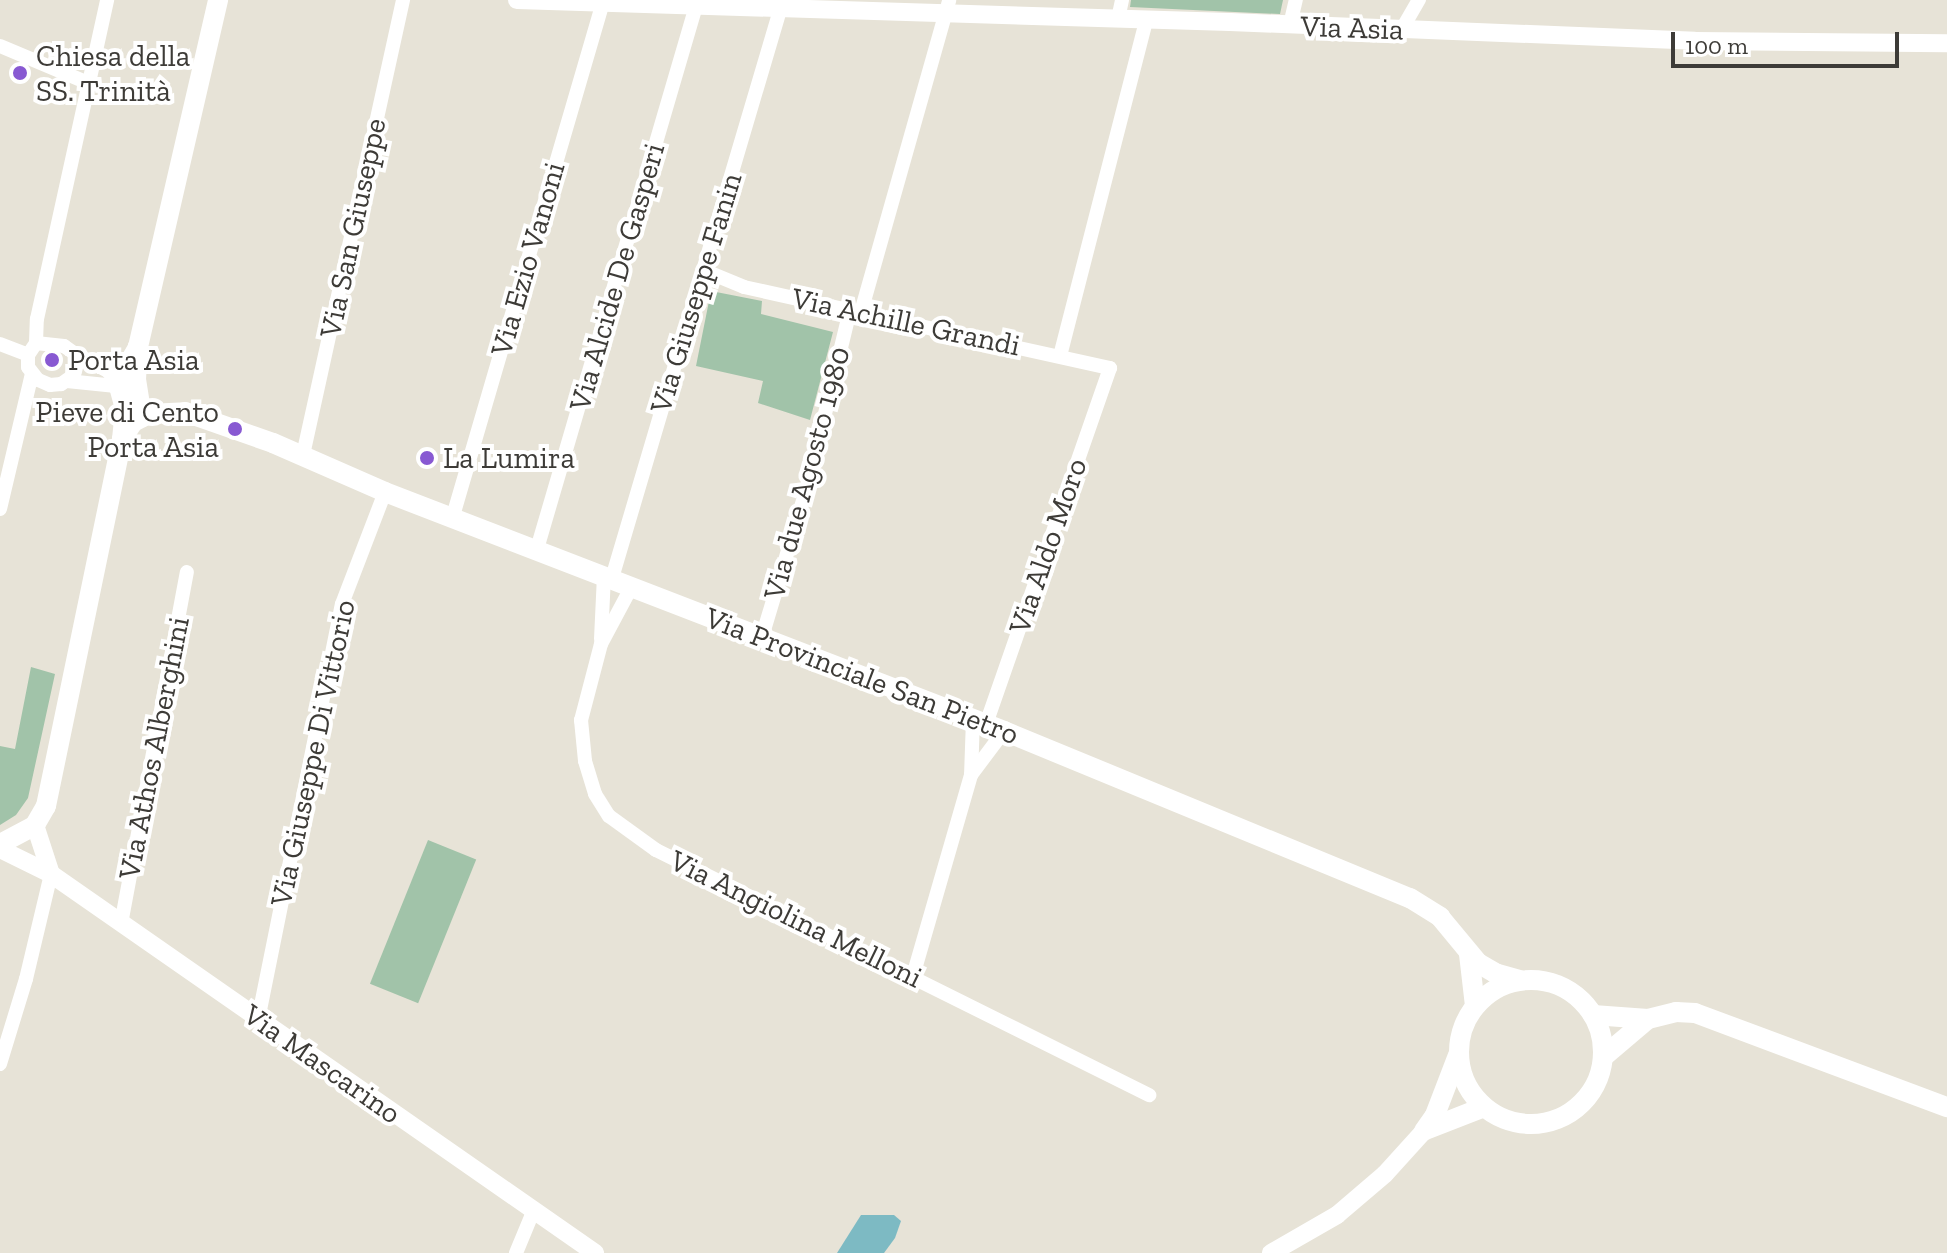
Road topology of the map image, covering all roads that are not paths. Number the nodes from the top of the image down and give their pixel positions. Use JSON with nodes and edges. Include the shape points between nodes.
{"nodes":[{"id":1,"x":107,"y":0,"type":"edge"},
{"id":2,"x":218,"y":0,"type":"edge"},
{"id":3,"x":403,"y":0,"type":"edge"},
{"id":4,"x":517,"y":0,"type":"edge"},
{"id":5,"x":1122,"y":0,"type":"edge"},
{"id":6,"x":1296,"y":0,"type":"edge"},
{"id":7,"x":1419,"y":0,"type":"edge"},
{"id":8,"x":603,"y":2,"type":"junction"},
{"id":9,"x":782,"y":4,"type":"edge"},
{"id":10,"x":696,"y":6,"type":"junction"},
{"id":11,"x":947,"y":7,"type":"edge"},
{"id":12,"x":1118,"y":19,"type":"junction"},
{"id":13,"x":1146,"y":20,"type":"junction"},
{"id":14,"x":1290,"y":25,"type":"junction"},
{"id":15,"x":1402,"y":29,"type":"junction"},
{"id":16,"x":1947,"y":43,"type":"edge"},
{"id":17,"x":0,"y":46,"type":"edge"},
{"id":18,"x":88,"y":83,"type":"junction"},
{"id":19,"x":703,"y":270,"type":"junction"},
{"id":20,"x":856,"y":311,"type":"junction"},
{"id":21,"x":0,"y":344,"type":"edge"},
{"id":22,"x":32,"y":349,"type":"junction"},
{"id":23,"x":74,"y":353,"type":"junction"},
{"id":24,"x":134,"y":354,"type":"junction"},
{"id":25,"x":1060,"y":356,"type":"junction"},
{"id":26,"x":91,"y":361,"type":"junction"},
{"id":27,"x":1110,"y":368,"type":"joint"},
{"id":28,"x":32,"y":374,"type":"junction"},
{"id":29,"x":67,"y":381,"type":"junction"},
{"id":30,"x":126,"y":393,"type":"junction"},
{"id":31,"x":185,"y":412,"type":"junction"},
{"id":32,"x":142,"y":417,"type":"junction"},
{"id":33,"x":122,"y":439,"type":"junction"},
{"id":34,"x":303,"y":455,"type":"junction"},
{"id":35,"x":385,"y":492,"type":"junction"},
{"id":36,"x":0,"y":509,"type":"edge"},
{"id":37,"x":453,"y":516,"type":"junction"},
{"id":38,"x":537,"y":549,"type":"junction"},
{"id":39,"x":187,"y":572,"type":"dead end"},
{"id":40,"x":608,"y":576,"type":"junction"},
{"id":41,"x":632,"y":586,"type":"junction"},
{"id":42,"x":762,"y":637,"type":"junction"},
{"id":43,"x":601,"y":644,"type":"junction"},
{"id":44,"x":988,"y":724,"type":"junction"},
{"id":45,"x":971,"y":775,"type":"junction"},
{"id":46,"x":35,"y":825,"type":"junction"},
{"id":47,"x":0,"y":846,"type":"edge"},
{"id":48,"x":51,"y":874,"type":"junction"},
{"id":49,"x":121,"y":924,"type":"junction"},
{"id":50,"x":1469,"y":954,"type":"junction"},
{"id":51,"x":913,"y":976,"type":"junction"},
{"id":52,"x":1520,"y":980,"type":"junction"},
{"id":53,"x":1475,"y":1006,"type":"junction"},
{"id":54,"x":1593,"y":1015,"type":"junction"},
{"id":55,"x":1648,"y":1019,"type":"junction"},
{"id":56,"x":258,"y":1020,"type":"junction"},
{"id":57,"x":1458,"y":1053,"type":"junction"},
{"id":58,"x":1603,"y":1057,"type":"junction"},
{"id":59,"x":0,"y":1064,"type":"edge"},
{"id":60,"x":1149,"y":1095,"type":"dead end"},
{"id":61,"x":1484,"y":1107,"type":"junction"},
{"id":62,"x":1947,"y":1107,"type":"edge"},
{"id":63,"x":1424,"y":1131,"type":"junction"},
{"id":64,"x":533,"y":1212,"type":"junction"},
{"id":65,"x":516,"y":1253,"type":"edge"},
{"id":66,"x":595,"y":1253,"type":"edge"},
{"id":67,"x":1271,"y":1253,"type":"edge"}],
"edges":[{"from":1,"to":18,"type":"street"},
{"from":2,"to":24,"type":"main road"},
{"from":3,"to":34,"type":"street","name":"Via San Giuseppe"},
{"from":4,"to":8,"type":"street","name":"Via Asia"},
{"from":5,"to":12,"type":"street"},
{"from":6,"to":14,"type":"street"},
{"from":7,"to":15,"type":"street"},
{"from":8,"to":10,"type":"street","name":"Via Asia"},
{"from":8,"to":37,"type":"street","name":"Via Ezio Vanoni"},
{"from":9,"to":10,"type":"street","name":"Via Asia"},
{"from":9,"to":11,"type":"street","name":"Via Asia"},
{"from":9,"to":19,"type":"street","name":"Via Giuseppe Fanin"},
{"from":10,"to":38,"type":"street","name":"Via Alcide De Gasperi"},
{"from":11,"to":12,"type":"street","name":"Via Asia"},
{"from":11,"to":20,"type":"street","name":"Via due Agosto 1980"},
{"from":12,"to":13,"type":"street","name":"Via Asia"},
{"from":13,"to":14,"type":"street","name":"Via Asia"},
{"from":13,"to":25,"type":"street"},
{"from":14,"to":15,"type":"street","name":"Via Asia"},
{"from":15,"to":16,"type":"street","name":"Via Asia","via":[[1695,41]]},
{"from":17,"to":18,"type":"street"},
{"from":18,"to":22,"type":"street"},
{"from":19,"to":20,"type":"street","name":"Via Achille Grandi","via":[[744,287]]},
{"from":19,"to":40,"type":"street","name":"Via Giuseppe Fanin"},
{"from":20,"to":25,"type":"street","name":"Via Achille Grandi"},
{"from":20,"to":42,"type":"street","name":"Via due Agosto 1980"},
{"from":21,"to":22,"type":"street"},
{"from":22,"to":23,"type":"street","via":[[64,346]]},
{"from":22,"to":28,"type":"street"},
{"from":23,"to":26,"type":"street"},
{"from":23,"to":29,"type":"street","via":[[77,367]]},
{"from":24,"to":26,"type":"street","via":[[113,365]]},
{"from":24,"to":30,"type":"main road"},
{"from":25,"to":27,"type":"street","name":"Via Achille Grandi"},
{"from":26,"to":30,"type":"street","via":[[108,371]]},
{"from":27,"to":44,"type":"street","name":"Via Aldo Moro"},
{"from":28,"to":29,"type":"street","via":[[50,385]]},
{"from":28,"to":36,"type":"street"},
{"from":29,"to":30,"type":"street"},
{"from":30,"to":31,"type":"main road","name":"Via Provinciale San Pietro"},
{"from":30,"to":32,"type":"main road"},
{"from":30,"to":33,"type":"main road"},
{"from":31,"to":32,"type":"main road"},
{"from":31,"to":34,"type":"main road","name":"Via Provinciale San Pietro"},
{"from":32,"to":33,"type":"main road"},
{"from":33,"to":46,"type":"main road","via":[[57,768]]},
{"from":34,"to":35,"type":"main road","name":"Via Provinciale San Pietro"},
{"from":35,"to":37,"type":"main road","name":"Via Provinciale San Pietro"},
{"from":35,"to":56,"type":"street","name":"Via Giuseppe Di Vittorio","via":[[342,604]]},
{"from":37,"to":38,"type":"main road","name":"Via Provinciale San Pietro"},
{"from":38,"to":40,"type":"main road","name":"Via Provinciale San Pietro"},
{"from":39,"to":49,"type":"street","name":"Via Athos Alberghini"},
{"from":40,"to":41,"type":"main road","name":"Via Provinciale San Pietro"},
{"from":40,"to":43,"type":"street","name":"Via Angiolina Melloni"},
{"from":41,"to":42,"type":"main road","name":"Via Provinciale San Pietro"},
{"from":41,"to":43,"type":"street","name":"Via Angiolina Melloni"},
{"from":42,"to":44,"type":"main road","name":"Via Provinciale San Pietro"},
{"from":43,"to":51,"type":"street","name":"Via Angiolina Melloni","via":[[581,720],[582,743],[595,794],[609,816],[656,850]]},
{"from":44,"to":45,"type":"street"},
{"from":44,"to":45,"type":"street"},
{"from":44,"to":50,"type":"main road","name":"Via Provinciale San Pietro","via":[[1410,898],[1440,917]]},
{"from":45,"to":51,"type":"street"},
{"from":46,"to":47,"type":"main road"},
{"from":46,"to":48,"type":"street"},
{"from":47,"to":48,"type":"street","name":"Via Mascarino"},
{"from":48,"to":49,"type":"street","name":"Via Mascarino"},
{"from":48,"to":59,"type":"street"},
{"from":49,"to":56,"type":"street","name":"Via Mascarino"},
{"from":50,"to":52,"type":"main road","via":[[1495,973]]},
{"from":50,"to":53,"type":"main road"},
{"from":51,"to":60,"type":"street","name":"Via Angiolina Melloni"},
{"from":52,"to":53,"type":"main road","via":[[1492,991]]},
{"from":52,"to":54,"type":"main road","via":[[1555,983],[1572,992]]},
{"from":53,"to":57,"type":"main road","via":[[1465,1021]]},
{"from":54,"to":55,"type":"main road"},
{"from":54,"to":58,"type":"main road"},
{"from":55,"to":58,"type":"main road"},
{"from":55,"to":62,"type":"main road","via":[[1695,1013]]},
{"from":56,"to":64,"type":"street","name":"Via Mascarino"},
{"from":57,"to":61,"type":"main road","via":[[1463,1078]]},
{"from":57,"to":63,"type":"main road"},
{"from":58,"to":61,"type":"main road","via":[[1589,1095],[1556,1120],[1525,1124]]},
{"from":61,"to":63,"type":"main road"},
{"from":63,"to":67,"type":"street","via":[[1337,1215]]},
{"from":64,"to":65,"type":"street"},
{"from":64,"to":66,"type":"street","name":"Via Mascarino"}]}
